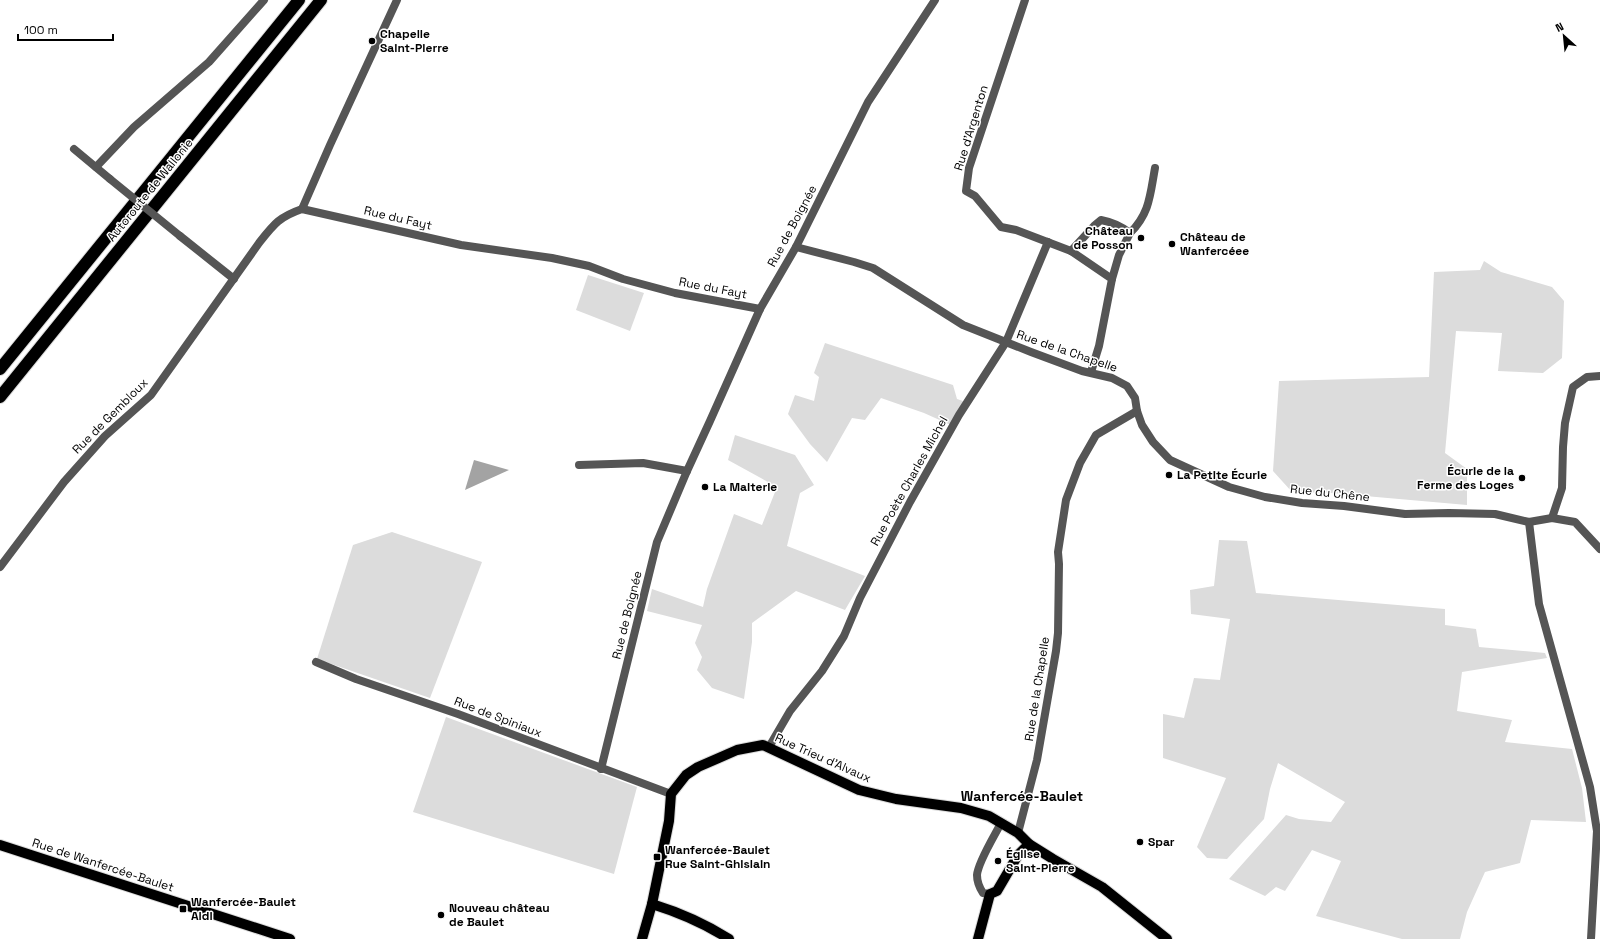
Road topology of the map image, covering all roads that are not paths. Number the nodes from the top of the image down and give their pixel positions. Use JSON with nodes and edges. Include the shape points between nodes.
{"nodes":[{"id":1,"x":264,"y":0,"type":"edge"},
{"id":2,"x":299,"y":0,"type":"edge"},
{"id":3,"x":321,"y":0,"type":"edge"},
{"id":4,"x":397,"y":0,"type":"edge"},
{"id":5,"x":934,"y":0,"type":"edge"},
{"id":6,"x":1025,"y":0,"type":"edge"},
{"id":7,"x":74,"y":149,"type":"dead end"},
{"id":8,"x":96,"y":167,"type":"junction"},
{"id":9,"x":1155,"y":168,"type":"dead end"},
{"id":10,"x":302,"y":209,"type":"junction"},
{"id":11,"x":1130,"y":233,"type":"junction"},
{"id":12,"x":1048,"y":242,"type":"junction"},
{"id":13,"x":796,"y":247,"type":"junction"},
{"id":14,"x":1071,"y":251,"type":"junction"},
{"id":15,"x":234,"y":279,"type":"junction"},
{"id":16,"x":1112,"y":279,"type":"junction"},
{"id":17,"x":760,"y":310,"type":"junction"},
{"id":18,"x":1006,"y":342,"type":"junction"},
{"id":19,"x":0,"y":369,"type":"edge"},
{"id":20,"x":1091,"y":372,"type":"junction"},
{"id":21,"x":1600,"y":376,"type":"edge"},
{"id":22,"x":0,"y":398,"type":"edge"},
{"id":23,"x":1137,"y":411,"type":"junction"},
{"id":24,"x":579,"y":465,"type":"dead end"},
{"id":25,"x":687,"y":471,"type":"junction"},
{"id":26,"x":1552,"y":518,"type":"junction"},
{"id":27,"x":1528,"y":522,"type":"junction"},
{"id":28,"x":1600,"y":549,"type":"edge"},
{"id":29,"x":0,"y":567,"type":"edge"},
{"id":30,"x":316,"y":662,"type":"dead end"},
{"id":31,"x":769,"y":747,"type":"junction"},
{"id":32,"x":601,"y":769,"type":"junction"},
{"id":33,"x":671,"y":794,"type":"junction"},
{"id":34,"x":1001,"y":823,"type":"junction"},
{"id":35,"x":1018,"y":833,"type":"junction"},
{"id":36,"x":1029,"y":844,"type":"junction"},
{"id":37,"x":0,"y":845,"type":"edge"},
{"id":38,"x":990,"y":894,"type":"junction"},
{"id":39,"x":652,"y":904,"type":"junction"},
{"id":40,"x":290,"y":939,"type":"edge"},
{"id":41,"x":642,"y":939,"type":"edge"},
{"id":42,"x":729,"y":939,"type":"edge"},
{"id":43,"x":978,"y":939,"type":"edge"},
{"id":44,"x":1167,"y":939,"type":"edge"},
{"id":45,"x":1591,"y":939,"type":"edge"}],
"edges":[{"from":1,"to":8,"type":"street","via":[[209,62],[134,128]]},
{"from":2,"to":19,"type":"highway","name":"Autoroute de Wallonie"},
{"from":3,"to":22,"type":"highway","name":"Autoroute de Wallonie"},
{"from":4,"to":10,"type":"street"},
{"from":5,"to":13,"type":"street","name":"Rue de Boignée","via":[[868,102]]},
{"from":6,"to":12,"type":"street","name":"Rue d'Argenton","via":[[969,168],[966,191],[975,196],[1001,227]]},
{"from":7,"to":8,"type":"street"},
{"from":8,"to":15,"type":"street","bridge":true},
{"from":9,"to":11,"type":"street","via":[[1148,208],[1140,224]]},
{"from":10,"to":15,"type":"street","via":[[288,214],[275,223]]},
{"from":10,"to":17,"type":"street","name":"Rue du Fayt","via":[[461,245],[589,266],[675,294]]},
{"from":11,"to":14,"type":"street","via":[[1101,220]]},
{"from":11,"to":16,"type":"street","via":[[1119,255]]},
{"from":12,"to":14,"type":"street"},
{"from":12,"to":18,"type":"street","name":"Rue Poète Charles Michel"},
{"from":13,"to":17,"type":"street","name":"Rue de Boignée"},
{"from":13,"to":18,"type":"street","name":"Rue de la Chapelle","via":[[873,268],[963,325]]},
{"from":14,"to":16,"type":"street"},
{"from":15,"to":29,"type":"street","name":"Rue de Gembloux","via":[[151,395],[105,436],[64,482]]},
{"from":16,"to":20,"type":"street","via":[[1099,346]]},
{"from":17,"to":25,"type":"street","name":"Rue de Boignée"},
{"from":18,"to":20,"type":"street","name":"Rue de la Chapelle","via":[[1082,371]]},
{"from":18,"to":31,"type":"street","name":"Rue Poète Charles Michel","via":[[959,415],[910,502],[860,598],[844,636],[822,671],[790,711]]},
{"from":20,"to":23,"type":"street","name":"Rue de la Chapelle","via":[[1112,378],[1127,386],[1135,398]]},
{"from":21,"to":26,"type":"street","via":[[1587,377],[1573,387],[1565,423],[1562,488]]},
{"from":23,"to":27,"type":"street","name":"Rue du Chêne","via":[[1153,442],[1170,460],[1229,487],[1265,497],[1302,503],[1405,514],[1494,514]]},
{"from":23,"to":35,"type":"street","name":"Rue de la Chapelle","via":[[1096,435],[1080,462],[1066,500],[1058,552],[1060,564],[1056,651],[1037,760]]},
{"from":24,"to":25,"type":"street","via":[[642,463]]},
{"from":25,"to":32,"type":"street","name":"Rue de Boignée","via":[[657,542]]},
{"from":26,"to":27,"type":"street","name":"Rue du Chêne"},
{"from":26,"to":28,"type":"street","name":"Rue du Chêne","via":[[1576,522]]},
{"from":27,"to":45,"type":"street","via":[[1539,604],[1590,787],[1597,831]]},
{"from":30,"to":32,"type":"street","name":"Rue de Spiniaux"},
{"from":31,"to":33,"type":"main road","name":"Rue Trieu d'Alvaux","via":[[763,745],[737,750],[713,760],[686,775]]},
{"from":31,"to":34,"type":"main road","name":"Rue Trieu d'Alvaux","via":[[859,790],[896,800],[961,808],[989,816]]},
{"from":32,"to":33,"type":"street","name":"Rue de Spiniaux"},
{"from":33,"to":39,"type":"main road","via":[[669,821]]},
{"from":34,"to":35,"type":"main road","name":"Rue Trieu d'Alvaux"},
{"from":34,"to":38,"type":"street","via":[[977,874],[978,885],[983,893]]},
{"from":35,"to":36,"type":"main road","name":"Rue Trieu d'Alvaux"},
{"from":36,"to":38,"type":"main road","via":[[1018,855],[997,891]]},
{"from":36,"to":44,"type":"main road","name":"Rue Trieu d'Alvaux","via":[[1102,886]]},
{"from":37,"to":40,"type":"main road","name":"Rue de Wanfercée-Baulet"},
{"from":38,"to":43,"type":"main road"},
{"from":39,"to":41,"type":"main road"},
{"from":39,"to":42,"type":"main road","via":[[693,918]]}]}
